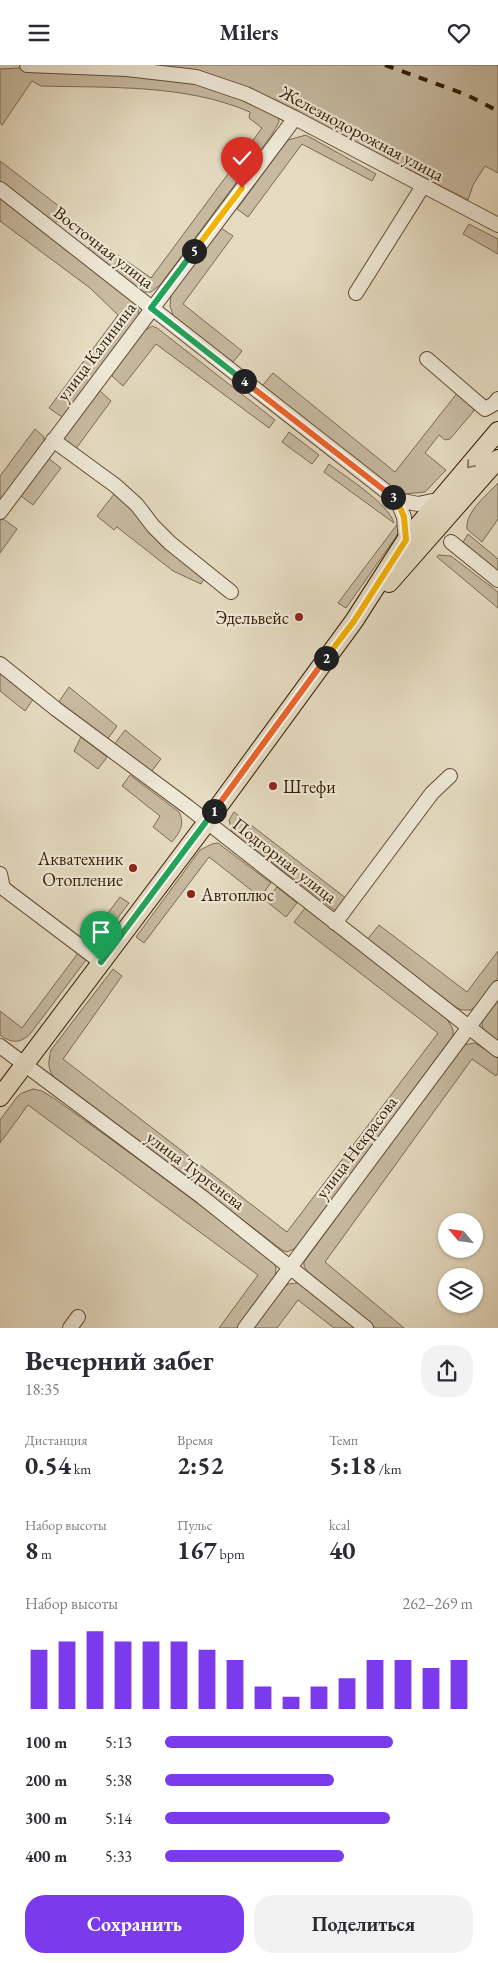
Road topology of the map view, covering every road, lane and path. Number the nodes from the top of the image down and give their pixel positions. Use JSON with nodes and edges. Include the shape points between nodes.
{"nodes":[{"id":1,"x":27,"y":65,"type":"edge"},
{"id":2,"x":295,"y":118,"type":"junction"},
{"id":3,"x":422,"y":186,"type":"junction"},
{"id":4,"x":0,"y":189,"type":"edge"},
{"id":5,"x":498,"y":225,"type":"edge"},
{"id":6,"x":356,"y":293,"type":"dead end"},
{"id":7,"x":151,"y":308,"type":"junction"},
{"id":8,"x":426,"y":359,"type":"dead end"},
{"id":9,"x":498,"y":399,"type":"edge"},
{"id":10,"x":498,"y":431,"type":"edge"},
{"id":11,"x":53,"y":440,"type":"junction"},
{"id":12,"x":498,"y":459,"type":"edge"},
{"id":13,"x":397,"y":500,"type":"junction"},
{"id":14,"x":449,"y":506,"type":"junction"},
{"id":15,"x":0,"y":512,"type":"edge"},
{"id":16,"x":451,"y":542,"type":"junction"},
{"id":17,"x":412,"y":545,"type":"junction"},
{"id":18,"x":498,"y":580,"type":"edge"},
{"id":19,"x":231,"y":592,"type":"dead end"},
{"id":20,"x":0,"y":664,"type":"edge"},
{"id":21,"x":450,"y":776,"type":"dead end"},
{"id":22,"x":206,"y":822,"type":"junction"},
{"id":23,"x":0,"y":874,"type":"edge"},
{"id":24,"x":335,"y":923,"type":"junction"},
{"id":25,"x":101,"y":962,"type":"junction"},
{"id":26,"x":498,"y":988,"type":"edge"},
{"id":27,"x":468,"y":1027,"type":"junction"},
{"id":28,"x":0,"y":1045,"type":"edge"},
{"id":29,"x":498,"y":1050,"type":"edge"},
{"id":30,"x":24,"y":1065,"type":"junction"},
{"id":31,"x":0,"y":1097,"type":"edge"},
{"id":32,"x":291,"y":1267,"type":"junction"},
{"id":33,"x":246,"y":1328,"type":"edge"},
{"id":34,"x":366,"y":1328,"type":"edge"}],
"edges":[{"from":1,"to":2,"type":"street","name":"Железнодорожная улица","via":[[127,69],[196,77],[246,94]]},
{"from":2,"to":3,"type":"street","name":"Железнодорожная улица"},
{"from":2,"to":7,"type":"street","name":"улица Калинина"},
{"from":3,"to":5,"type":"street","name":"Железнодорожная улица"},
{"from":3,"to":6,"type":"street"},
{"from":4,"to":7,"type":"street","name":"Восточная улица"},
{"from":7,"to":11,"type":"street","name":"улица Калинина"},
{"from":7,"to":13,"type":"street","name":"Восточная улица"},
{"from":8,"to":9,"type":"street","via":[[485,409]]},
{"from":10,"to":14,"type":"main road","one_way":true},
{"from":11,"to":15,"type":"street","name":"улица Калинина"},
{"from":11,"to":19,"type":"street","via":[[116,486],[170,543]]},
{"from":12,"to":14,"type":"main road"},
{"from":13,"to":14,"type":"street"},
{"from":13,"to":17,"type":"street"},
{"from":14,"to":16,"type":"street","via":[[446,519]]},
{"from":14,"to":17,"type":"main road"},
{"from":16,"to":17,"type":"street","via":[[431,541]]},
{"from":16,"to":18,"type":"street"},
{"from":17,"to":22,"type":"main road"},
{"from":20,"to":22,"type":"street","name":"Подгорная улица"},
{"from":21,"to":24,"type":"street","via":[[432,793]]},
{"from":22,"to":24,"type":"street","name":"Подгорная улица"},
{"from":22,"to":25,"type":"main road"},
{"from":23,"to":25,"type":"street","via":[[3,888]]},
{"from":24,"to":27,"type":"street","name":"Подгорная улица"},
{"from":25,"to":30,"type":"main road"},
{"from":26,"to":27,"type":"street","name":"улица Некрасова"},
{"from":27,"to":29,"type":"street","name":"Подгорная улица"},
{"from":27,"to":32,"type":"street","name":"улица Некрасова"},
{"from":28,"to":30,"type":"street","name":"улица Тургенева"},
{"from":30,"to":31,"type":"main road"},
{"from":30,"to":32,"type":"street","name":"улица Тургенева"},
{"from":32,"to":33,"type":"street","name":"улица Некрасова"},
{"from":32,"to":34,"type":"street","name":"улица Тургенева"}]}
